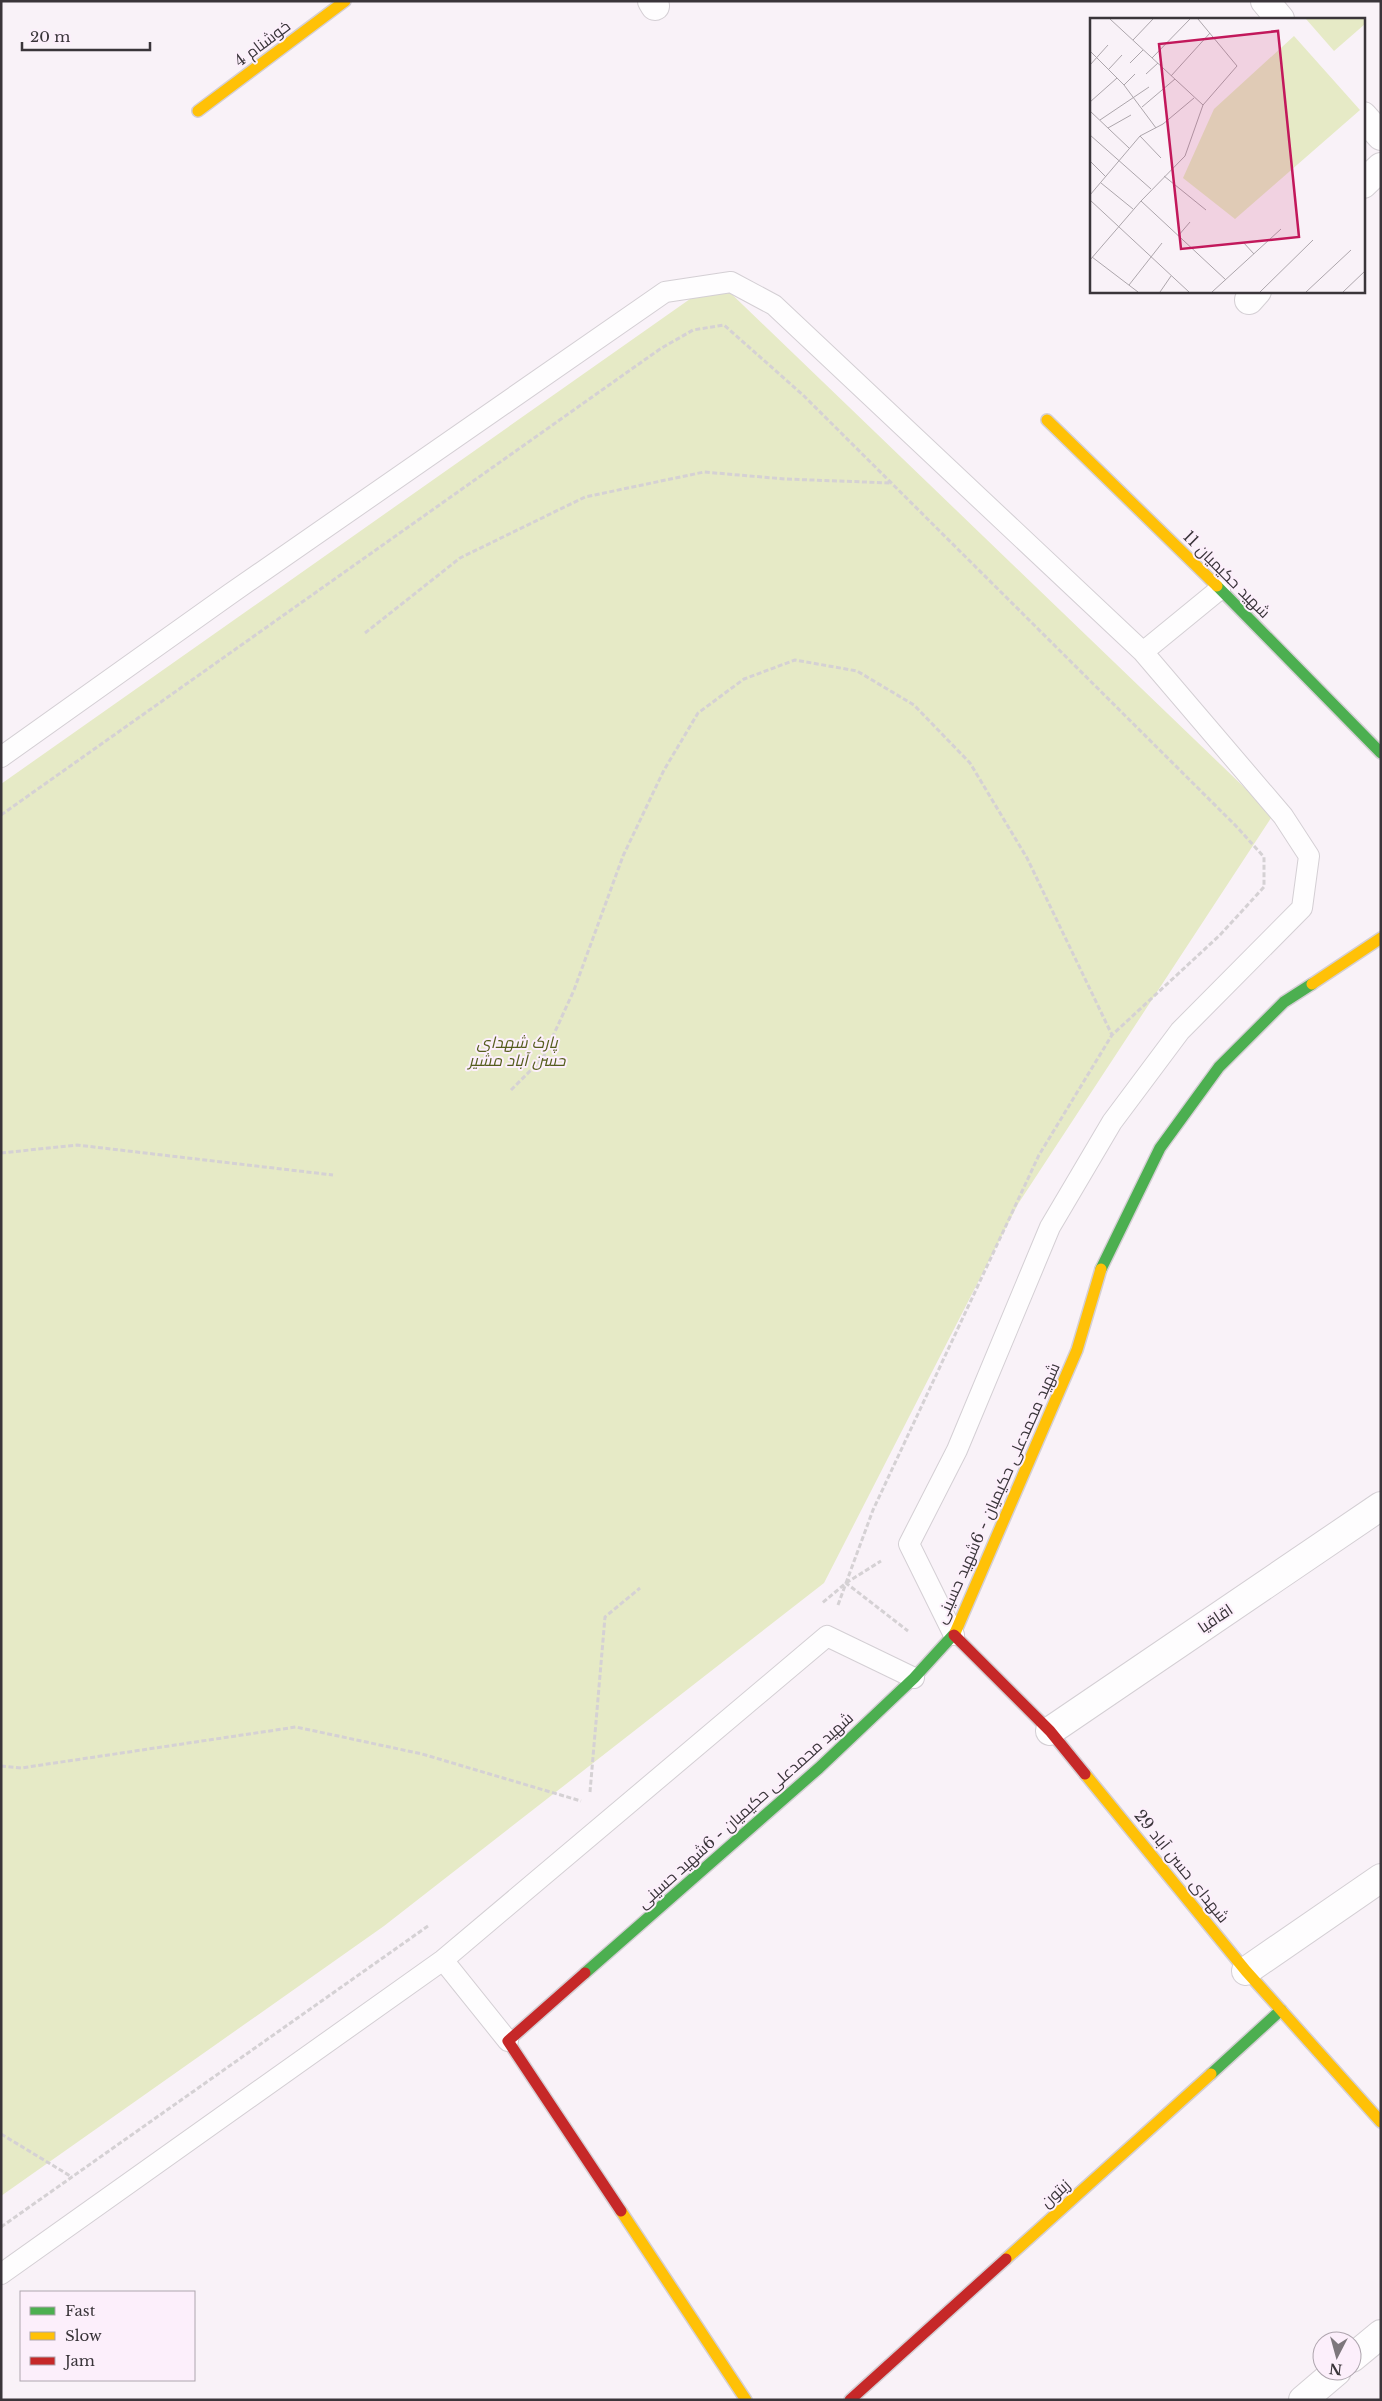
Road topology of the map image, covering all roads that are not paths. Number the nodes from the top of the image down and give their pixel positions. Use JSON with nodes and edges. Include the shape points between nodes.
{"nodes":[{"id":1,"x":344,"y":1,"type":"edge"},
{"id":2,"x":1264,"y":1,"type":"edge"},
{"id":3,"x":1279,"y":18,"type":"edge"},
{"id":4,"x":198,"y":111,"type":"dead end"},
{"id":5,"x":1364,"y":117,"type":"edge"},
{"id":6,"x":1381,"y":136,"type":"edge"},
{"id":7,"x":1381,"y":167,"type":"edge"},
{"id":8,"x":1364,"y":183,"type":"edge"},
{"id":9,"x":1047,"y":420,"type":"dead end"},
{"id":10,"x":1220,"y":589,"type":"junction"},
{"id":11,"x":1143,"y":652,"type":"junction"},
{"id":12,"x":1381,"y":753,"type":"edge"},
{"id":13,"x":1,"y":757,"type":"edge"},
{"id":14,"x":1381,"y":938,"type":"edge"},
{"id":15,"x":1381,"y":1506,"type":"edge"},
{"id":16,"x":954,"y":1635,"type":"junction"},
{"id":17,"x":914,"y":1678,"type":"junction"},
{"id":18,"x":1050,"y":1731,"type":"junction"},
{"id":19,"x":1381,"y":1878,"type":"edge"},
{"id":20,"x":443,"y":1960,"type":"junction"},
{"id":21,"x":1246,"y":1971,"type":"junction"},
{"id":22,"x":1281,"y":2010,"type":"junction"},
{"id":23,"x":508,"y":2041,"type":"junction"},
{"id":24,"x":1381,"y":2122,"type":"edge"},
{"id":25,"x":1,"y":2274,"type":"edge"},
{"id":26,"x":1381,"y":2334,"type":"edge"},
{"id":27,"x":1362,"y":2350,"type":"edge"},
{"id":28,"x":1325,"y":2381,"type":"edge"},
{"id":29,"x":746,"y":2400,"type":"edge"},
{"id":30,"x":850,"y":2400,"type":"edge"},
{"id":31,"x":1303,"y":2400,"type":"edge"}],
"edges":[{"from":1,"to":4,"type":"street","name":"خوشنام 4"},
{"from":2,"to":3,"type":"street"},
{"from":5,"to":6,"type":"street"},
{"from":7,"to":8,"type":"street"},
{"from":9,"to":10,"type":"street","name":"شهید حکیمیان 11"},
{"from":10,"to":11,"type":"lane"},
{"from":10,"to":12,"type":"street","name":"شهید حکیمیان 11"},
{"from":11,"to":13,"type":"lane","via":[[774,305],[731,282],[665,292]]},
{"from":11,"to":16,"type":"lane","via":[[1283,816],[1309,856],[1302,908],[1180,1031],[1112,1122],[1050,1227],[957,1450],[909,1544]]},
{"from":14,"to":16,"type":"street","name":"شهید محمدعلی حکیمیان - 6شهید حسینی","via":[[1284,1002],[1219,1066],[1160,1148],[1104,1261],[1077,1350]]},
{"from":15,"to":18,"type":"street","name":"اقاقیا"},
{"from":16,"to":17,"type":"street","name":"شهید محمدعلی حکیمیان - 6شهید حسینی"},
{"from":16,"to":18,"type":"street","name":"شهدای حسن آباد 29"},
{"from":17,"to":20,"type":"lane","via":[[827,1636]]},
{"from":17,"to":23,"type":"street","name":"شهید محمدعلی حکیمیان - 6شهید حسینی","via":[[820,1768]]},
{"from":18,"to":21,"type":"street","name":"شهدای حسن آباد 29"},
{"from":19,"to":21,"type":"street"},
{"from":20,"to":23,"type":"lane"},
{"from":20,"to":25,"type":"lane"},
{"from":21,"to":22,"type":"street","name":"شهدای حسن آباد 29"},
{"from":22,"to":24,"type":"street","name":"شهدای حسن آباد 29"},
{"from":22,"to":30,"type":"street","name":"زیتون"},
{"from":23,"to":29,"type":"street"},
{"from":26,"to":27,"type":"street"},
{"from":28,"to":31,"type":"street"}]}
